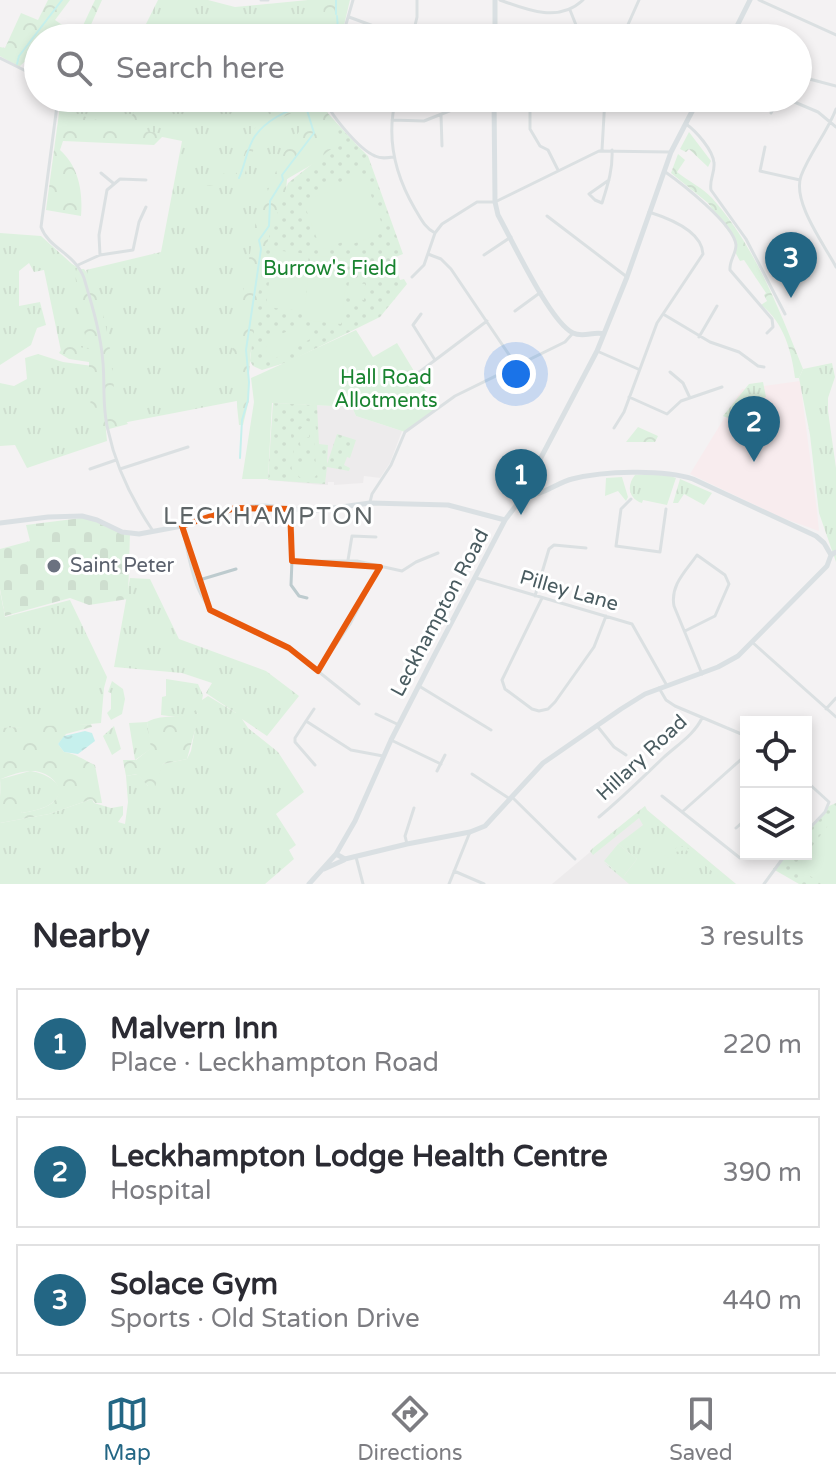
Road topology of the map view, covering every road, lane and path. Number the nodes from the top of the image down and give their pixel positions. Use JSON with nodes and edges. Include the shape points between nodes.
{"nodes":[{"id":1,"x":261,"y":0,"type":"edge"},
{"id":2,"x":268,"y":0,"type":"edge"},
{"id":3,"x":353,"y":0,"type":"edge"},
{"id":4,"x":417,"y":0,"type":"edge"},
{"id":5,"x":497,"y":0,"type":"edge"},
{"id":6,"x":583,"y":0,"type":"edge"},
{"id":7,"x":639,"y":0,"type":"edge"},
{"id":8,"x":750,"y":0,"type":"edge"},
{"id":9,"x":759,"y":0,"type":"edge"},
{"id":10,"x":570,"y":10,"type":"junction"},
{"id":11,"x":349,"y":17,"type":"junction"},
{"id":12,"x":347,"y":24,"type":"edge"},
{"id":13,"x":368,"y":24,"type":"edge"},
{"id":14,"x":415,"y":24,"type":"edge"},
{"id":15,"x":496,"y":24,"type":"edge"},
{"id":16,"x":576,"y":24,"type":"edge"},
{"id":17,"x":628,"y":24,"type":"edge"},
{"id":18,"x":738,"y":24,"type":"edge"},
{"id":19,"x":812,"y":24,"type":"edge"},
{"id":20,"x":812,"y":24,"type":"edge"},
{"id":21,"x":836,"y":35,"type":"edge"},
{"id":22,"x":0,"y":58,"type":"edge"},
{"id":23,"x":24,"y":70,"type":"edge"},
{"id":24,"x":812,"y":80,"type":"edge"},
{"id":25,"x":836,"y":86,"type":"edge"},
{"id":26,"x":812,"y":109,"type":"edge"},
{"id":27,"x":836,"y":109,"type":"edge"},
{"id":28,"x":56,"y":112,"type":"edge"},
{"id":29,"x":330,"y":112,"type":"edge"},
{"id":30,"x":393,"y":112,"type":"edge"},
{"id":31,"x":448,"y":112,"type":"edge"},
{"id":32,"x":494,"y":112,"type":"edge"},
{"id":33,"x":530,"y":112,"type":"edge"},
{"id":34,"x":604,"y":112,"type":"edge"},
{"id":35,"x":692,"y":112,"type":"edge"},
{"id":36,"x":441,"y":115,"type":"junction"},
{"id":37,"x":392,"y":120,"type":"junction"},
{"id":38,"x":686,"y":124,"type":"junction"},
{"id":39,"x":830,"y":124,"type":"junction"},
{"id":40,"x":836,"y":127,"type":"edge"},
{"id":41,"x":442,"y":146,"type":"dead end"},
{"id":42,"x":765,"y":147,"type":"dead end"},
{"id":43,"x":602,"y":150,"type":"junction"},
{"id":44,"x":612,"y":150,"type":"junction"},
{"id":45,"x":671,"y":152,"type":"junction"},
{"id":46,"x":394,"y":157,"type":"junction"},
{"id":47,"x":558,"y":170,"type":"junction"},
{"id":48,"x":664,"y":171,"type":"junction"},
{"id":49,"x":101,"y":173,"type":"dead end"},
{"id":50,"x":146,"y":180,"type":"dead end"},
{"id":51,"x":609,"y":180,"type":"junction"},
{"id":52,"x":800,"y":180,"type":"junction"},
{"id":53,"x":113,"y":183,"type":"junction"},
{"id":54,"x":495,"y":202,"type":"junction"},
{"id":55,"x":146,"y":207,"type":"dead end"},
{"id":56,"x":649,"y":212,"type":"junction"},
{"id":57,"x":547,"y":216,"type":"dead end"},
{"id":58,"x":435,"y":233,"type":"junction"},
{"id":59,"x":511,"y":237,"type":"junction"},
{"id":60,"x":428,"y":254,"type":"junction"},
{"id":61,"x":100,"y":255,"type":"junction"},
{"id":62,"x":484,"y":255,"type":"dead end"},
{"id":63,"x":78,"y":265,"type":"junction"},
{"id":64,"x":836,"y":267,"type":"edge"},
{"id":65,"x":412,"y":277,"type":"dead end"},
{"id":66,"x":627,"y":277,"type":"junction"},
{"id":67,"x":541,"y":292,"type":"junction"},
{"id":68,"x":717,"y":306,"type":"dead end"},
{"id":69,"x":515,"y":311,"type":"dead end"},
{"id":70,"x":713,"y":313,"type":"junction"},
{"id":71,"x":421,"y":314,"type":"dead end"},
{"id":72,"x":663,"y":314,"type":"junction"},
{"id":73,"x":785,"y":314,"type":"dead end"},
{"id":74,"x":718,"y":316,"type":"dead end"},
{"id":75,"x":487,"y":321,"type":"junction"},
{"id":76,"x":573,"y":333,"type":"junction"},
{"id":77,"x":767,"y":333,"type":"dead end"},
{"id":78,"x":604,"y":334,"type":"junction"},
{"id":79,"x":699,"y":337,"type":"junction"},
{"id":80,"x":597,"y":351,"type":"junction"},
{"id":81,"x":435,"y":360,"type":"junction"},
{"id":82,"x":516,"y":366,"type":"junction"},
{"id":83,"x":764,"y":367,"type":"dead end"},
{"id":84,"x":638,"y":369,"type":"junction"},
{"id":85,"x":670,"y":372,"type":"dead end"},
{"id":86,"x":418,"y":373,"type":"dead end"},
{"id":87,"x":722,"y":387,"type":"dead end"},
{"id":88,"x":629,"y":397,"type":"junction"},
{"id":89,"x":690,"y":398,"type":"junction"},
{"id":90,"x":667,"y":414,"type":"junction"},
{"id":91,"x":669,"y":419,"type":"dead end"},
{"id":92,"x":614,"y":428,"type":"dead end"},
{"id":93,"x":188,"y":447,"type":"dead end"},
{"id":94,"x":116,"y":460,"type":"junction"},
{"id":95,"x":90,"y":469,"type":"dead end"},
{"id":96,"x":120,"y":469,"type":"junction"},
{"id":97,"x":524,"y":495,"type":"junction"},
{"id":98,"x":631,"y":499,"type":"dead end"},
{"id":99,"x":370,"y":503,"type":"junction"},
{"id":100,"x":290,"y":509,"type":"junction"},
{"id":101,"x":666,"y":509,"type":"dead end"},
{"id":102,"x":505,"y":520,"type":"junction"},
{"id":103,"x":0,"y":523,"type":"edge"},
{"id":104,"x":182,"y":526,"type":"junction"},
{"id":105,"x":153,"y":531,"type":"junction"},
{"id":106,"x":376,"y":537,"type":"dead end"},
{"id":107,"x":586,"y":548,"type":"dead end"},
{"id":108,"x":438,"y":553,"type":"dead end"},
{"id":109,"x":834,"y":553,"type":"edge"},
{"id":110,"x":348,"y":560,"type":"junction"},
{"id":111,"x":292,"y":561,"type":"junction"},
{"id":112,"x":380,"y":567,"type":"junction"},
{"id":113,"x":236,"y":569,"type":"dead end"},
{"id":114,"x":476,"y":578,"type":"junction"},
{"id":115,"x":196,"y":581,"type":"junction"},
{"id":116,"x":535,"y":596,"type":"junction"},
{"id":117,"x":307,"y":598,"type":"dead end"},
{"id":118,"x":542,"y":598,"type":"junction"},
{"id":119,"x":606,"y":616,"type":"junction"},
{"id":120,"x":685,"y":631,"type":"junction"},
{"id":121,"x":752,"y":642,"type":"junction"},
{"id":122,"x":318,"y":671,"type":"junction"},
{"id":123,"x":702,"y":674,"type":"junction"},
{"id":124,"x":666,"y":685,"type":"junction"},
{"id":125,"x":419,"y":686,"type":"junction"},
{"id":126,"x":659,"y":688,"type":"junction"},
{"id":127,"x":836,"y":698,"type":"edge"},
{"id":128,"x":359,"y":704,"type":"dead end"},
{"id":129,"x":314,"y":709,"type":"dead end"},
{"id":130,"x":826,"y":709,"type":"junction"},
{"id":131,"x":376,"y":714,"type":"dead end"},
{"id":132,"x":836,"y":717,"type":"edge"},
{"id":133,"x":702,"y":718,"type":"junction"},
{"id":134,"x":306,"y":721,"type":"junction"},
{"id":135,"x":399,"y":725,"type":"junction"},
{"id":136,"x":598,"y":727,"type":"junction"},
{"id":137,"x":491,"y":730,"type":"dead end"},
{"id":138,"x":740,"y":734,"type":"edge"},
{"id":139,"x":391,"y":740,"type":"junction"},
{"id":140,"x":445,"y":755,"type":"dead end"},
{"id":141,"x":626,"y":755,"type":"dead end"},
{"id":142,"x":384,"y":756,"type":"junction"},
{"id":143,"x":740,"y":760,"type":"edge"},
{"id":144,"x":441,"y":764,"type":"junction"},
{"id":145,"x":315,"y":765,"type":"dead end"},
{"id":146,"x":437,"y":771,"type":"dead end"},
{"id":147,"x":472,"y":774,"type":"dead end"},
{"id":148,"x":812,"y":786,"type":"edge"},
{"id":149,"x":662,"y":796,"type":"dead end"},
{"id":150,"x":511,"y":798,"type":"junction"},
{"id":151,"x":414,"y":808,"type":"dead end"},
{"id":152,"x":682,"y":812,"type":"junction"},
{"id":153,"x":599,"y":817,"type":"dead end"},
{"id":154,"x":740,"y":824,"type":"edge"},
{"id":155,"x":812,"y":825,"type":"edge"},
{"id":156,"x":736,"y":828,"type":"dead end"},
{"id":157,"x":470,"y":832,"type":"junction"},
{"id":158,"x":407,"y":844,"type":"junction"},
{"id":159,"x":336,"y":854,"type":"junction"},
{"id":160,"x":356,"y":857,"type":"junction"},
{"id":161,"x":740,"y":858,"type":"dead end"},
{"id":162,"x":345,"y":859,"type":"junction"},
{"id":163,"x":575,"y":859,"type":"dead end"},
{"id":164,"x":781,"y":860,"type":"edge"},
{"id":165,"x":454,"y":871,"type":"junction"},
{"id":166,"x":319,"y":873,"type":"junction"},
{"id":167,"x":309,"y":884,"type":"edge"},
{"id":168,"x":319,"y":884,"type":"edge"},
{"id":169,"x":363,"y":884,"type":"edge"},
{"id":170,"x":449,"y":884,"type":"edge"},
{"id":171,"x":484,"y":884,"type":"edge"},
{"id":172,"x":764,"y":884,"type":"edge"}],
"edges":[{"from":1,"to":2,"type":"street"},
{"from":3,"to":11,"type":"street"},
{"from":4,"to":14,"type":"street"},
{"from":5,"to":10,"type":"street","via":[[540,12]]},
{"from":5,"to":15,"type":"street"},
{"from":6,"to":10,"type":"street"},
{"from":7,"to":17,"type":"street"},
{"from":8,"to":18,"type":"street"},
{"from":9,"to":19,"type":"street"},
{"from":10,"to":16,"type":"street"},
{"from":11,"to":12,"type":"street"},
{"from":11,"to":13,"type":"street"},
{"from":20,"to":21,"type":"street"},
{"from":22,"to":23,"type":"street"},
{"from":24,"to":25,"type":"street"},
{"from":26,"to":39,"type":"street"},
{"from":27,"to":39,"type":"street"},
{"from":28,"to":63,"type":"street","via":[[41,227]]},
{"from":29,"to":46,"type":"street","via":[[368,152]]},
{"from":30,"to":37,"type":"street"},
{"from":31,"to":36,"type":"street"},
{"from":32,"to":54,"type":"street"},
{"from":33,"to":47,"type":"street","via":[[530,129]]},
{"from":34,"to":43,"type":"street"},
{"from":35,"to":38,"type":"street","name":"Leckhampton Road"},
{"from":36,"to":37,"type":"street","via":[[419,122]]},
{"from":36,"to":41,"type":"street"},
{"from":37,"to":46,"type":"street"},
{"from":38,"to":45,"type":"street","name":"Leckhampton Road"},
{"from":38,"to":73,"type":"street","via":[[713,157],[711,190],[746,239]]},
{"from":39,"to":40,"type":"street"},
{"from":39,"to":52,"type":"street"},
{"from":42,"to":52,"type":"street","via":[[760,171]]},
{"from":43,"to":44,"type":"street"},
{"from":43,"to":47,"type":"street"},
{"from":44,"to":45,"type":"street"},
{"from":44,"to":51,"type":"street"},
{"from":45,"to":48,"type":"street","name":"Leckhampton Road"},
{"from":46,"to":58,"type":"street","via":[[411,202]]},
{"from":47,"to":54,"type":"street"},
{"from":48,"to":56,"type":"street","name":"Leckhampton Road"},
{"from":48,"to":77,"type":"street","via":[[712,210],[734,239],[729,268],[772,319]]},
{"from":49,"to":53,"type":"street"},
{"from":50,"to":53,"type":"street"},
{"from":51,"to":51,"type":"street","via":[[589,194],[593,199],[602,203]]},
{"from":52,"to":64,"type":"street","via":[[803,206]]},
{"from":53,"to":61,"type":"street","via":[[105,196]]},
{"from":54,"to":58,"type":"street","via":[[481,201],[461,211]]},
{"from":54,"to":59,"type":"street"},
{"from":55,"to":61,"type":"street","via":[[135,248]]},
{"from":56,"to":66,"type":"street","name":"Leckhampton Road"},
{"from":56,"to":72,"type":"street","via":[[681,227],[703,248],[701,260]]},
{"from":57,"to":66,"type":"street"},
{"from":58,"to":60,"type":"street"},
{"from":59,"to":62,"type":"street"},
{"from":59,"to":67,"type":"street"},
{"from":60,"to":65,"type":"street"},
{"from":60,"to":75,"type":"street","via":[[447,264]]},
{"from":61,"to":63,"type":"street"},
{"from":63,"to":94,"type":"street","via":[[99,338],[107,430]]},
{"from":66,"to":78,"type":"street","name":"Leckhampton Road"},
{"from":67,"to":69,"type":"street"},
{"from":67,"to":76,"type":"street"},
{"from":68,"to":70,"type":"street"},
{"from":70,"to":74,"type":"street"},
{"from":70,"to":79,"type":"street"},
{"from":71,"to":81,"type":"street","via":[[413,325]]},
{"from":72,"to":79,"type":"street"},
{"from":72,"to":84,"type":"street"},
{"from":75,"to":81,"type":"street"},
{"from":75,"to":82,"type":"street"},
{"from":76,"to":78,"type":"street"},
{"from":76,"to":82,"type":"street"},
{"from":78,"to":80,"type":"street","name":"Leckhampton Road"},
{"from":79,"to":83,"type":"street"},
{"from":80,"to":84,"type":"street"},
{"from":80,"to":97,"type":"street","name":"Leckhampton Road"},
{"from":81,"to":86,"type":"street"},
{"from":82,"to":99,"type":"street","via":[[455,396],[405,432]]},
{"from":84,"to":88,"type":"street"},
{"from":85,"to":89,"type":"street"},
{"from":87,"to":89,"type":"street"},
{"from":88,"to":90,"type":"street"},
{"from":88,"to":92,"type":"street"},
{"from":89,"to":90,"type":"street"},
{"from":90,"to":91,"type":"street"},
{"from":93,"to":96,"type":"street"},
{"from":94,"to":95,"type":"street"},
{"from":94,"to":96,"type":"street"},
{"from":96,"to":105,"type":"street"},
{"from":97,"to":102,"type":"street","name":"Leckhampton Road"},
{"from":97,"to":109,"type":"street","via":[[588,476],[678,474],[816,536]]},
{"from":98,"to":101,"type":"street","via":[[621,507],[616,546],[660,552]]},
{"from":99,"to":100,"type":"street"},
{"from":99,"to":102,"type":"street","via":[[448,505]]},
{"from":100,"to":104,"type":"street","via":[[235,508]]},
{"from":100,"to":111,"type":"street"},
{"from":102,"to":114,"type":"street","name":"Leckhampton Road"},
{"from":103,"to":105,"type":"street","via":[[82,516],[126,533]]},
{"from":104,"to":105,"type":"street"},
{"from":104,"to":115,"type":"street"},
{"from":106,"to":110,"type":"street","via":[[352,536]]},
{"from":107,"to":116,"type":"street","via":[[549,549]]},
{"from":108,"to":112,"type":"street","via":[[402,571]]},
{"from":109,"to":121,"type":"street"},
{"from":110,"to":111,"type":"street"},
{"from":110,"to":112,"type":"street"},
{"from":111,"to":117,"type":"street","via":[[291,585]]},
{"from":112,"to":122,"type":"street"},
{"from":113,"to":115,"type":"street"},
{"from":114,"to":116,"type":"street","name":"Pilley Lane"},
{"from":114,"to":125,"type":"street","name":"Leckhampton Road"},
{"from":115,"to":122,"type":"street","via":[[213,612],[289,648]]},
{"from":116,"to":118,"type":"street","name":"Pilley Lane"},
{"from":118,"to":119,"type":"street","name":"Pilley Lane"},
{"from":118,"to":119,"type":"street","via":[[502,680],[505,689],[537,711],[555,702],[597,642]]},
{"from":119,"to":124,"type":"street","name":"Pilley Lane","via":[[636,627]]},
{"from":120,"to":120,"type":"street","via":[[673,594],[697,555],[729,584],[715,616]]},
{"from":120,"to":123,"type":"street"},
{"from":121,"to":123,"type":"street","via":[[732,661]]},
{"from":121,"to":130,"type":"street"},
{"from":122,"to":128,"type":"street"},
{"from":123,"to":124,"type":"street"},
{"from":124,"to":126,"type":"street"},
{"from":125,"to":135,"type":"street","name":"Leckhampton Road"},
{"from":125,"to":137,"type":"street"},
{"from":126,"to":133,"type":"street","via":[[670,703]]},
{"from":126,"to":136,"type":"street"},
{"from":127,"to":130,"type":"street"},
{"from":129,"to":134,"type":"street"},
{"from":130,"to":132,"type":"street"},
{"from":131,"to":135,"type":"street"},
{"from":133,"to":138,"type":"street"},
{"from":133,"to":153,"type":"street","name":"Hillary Road"},
{"from":134,"to":142,"type":"street","via":[[351,750]]},
{"from":134,"to":145,"type":"street","via":[[296,744]]},
{"from":135,"to":139,"type":"street","name":"Leckhampton Road"},
{"from":136,"to":141,"type":"street"},
{"from":136,"to":150,"type":"street","via":[[548,759]]},
{"from":139,"to":142,"type":"street","name":"Leckhampton Road"},
{"from":139,"to":144,"type":"street"},
{"from":140,"to":144,"type":"street"},
{"from":142,"to":159,"type":"street","name":"Leckhampton Road"},
{"from":143,"to":152,"type":"street"},
{"from":144,"to":146,"type":"street"},
{"from":147,"to":150,"type":"street"},
{"from":148,"to":155,"type":"street","via":[[829,806]]},
{"from":149,"to":152,"type":"street"},
{"from":150,"to":157,"type":"street","via":[[489,823]]},
{"from":150,"to":163,"type":"street"},
{"from":151,"to":158,"type":"street"},
{"from":152,"to":161,"type":"street"},
{"from":154,"to":156,"type":"street"},
{"from":157,"to":158,"type":"street"},
{"from":157,"to":165,"type":"street"},
{"from":158,"to":160,"type":"street"},
{"from":159,"to":162,"type":"street"},
{"from":159,"to":166,"type":"street","name":"Leckhampton Road"},
{"from":160,"to":162,"type":"street"},
{"from":160,"to":169,"type":"street"},
{"from":162,"to":166,"type":"street"},
{"from":164,"to":172,"type":"street"},
{"from":165,"to":170,"type":"street"},
{"from":165,"to":171,"type":"street"},
{"from":166,"to":167,"type":"street","name":"Leckhampton Road"},
{"from":166,"to":168,"type":"street"}]}
